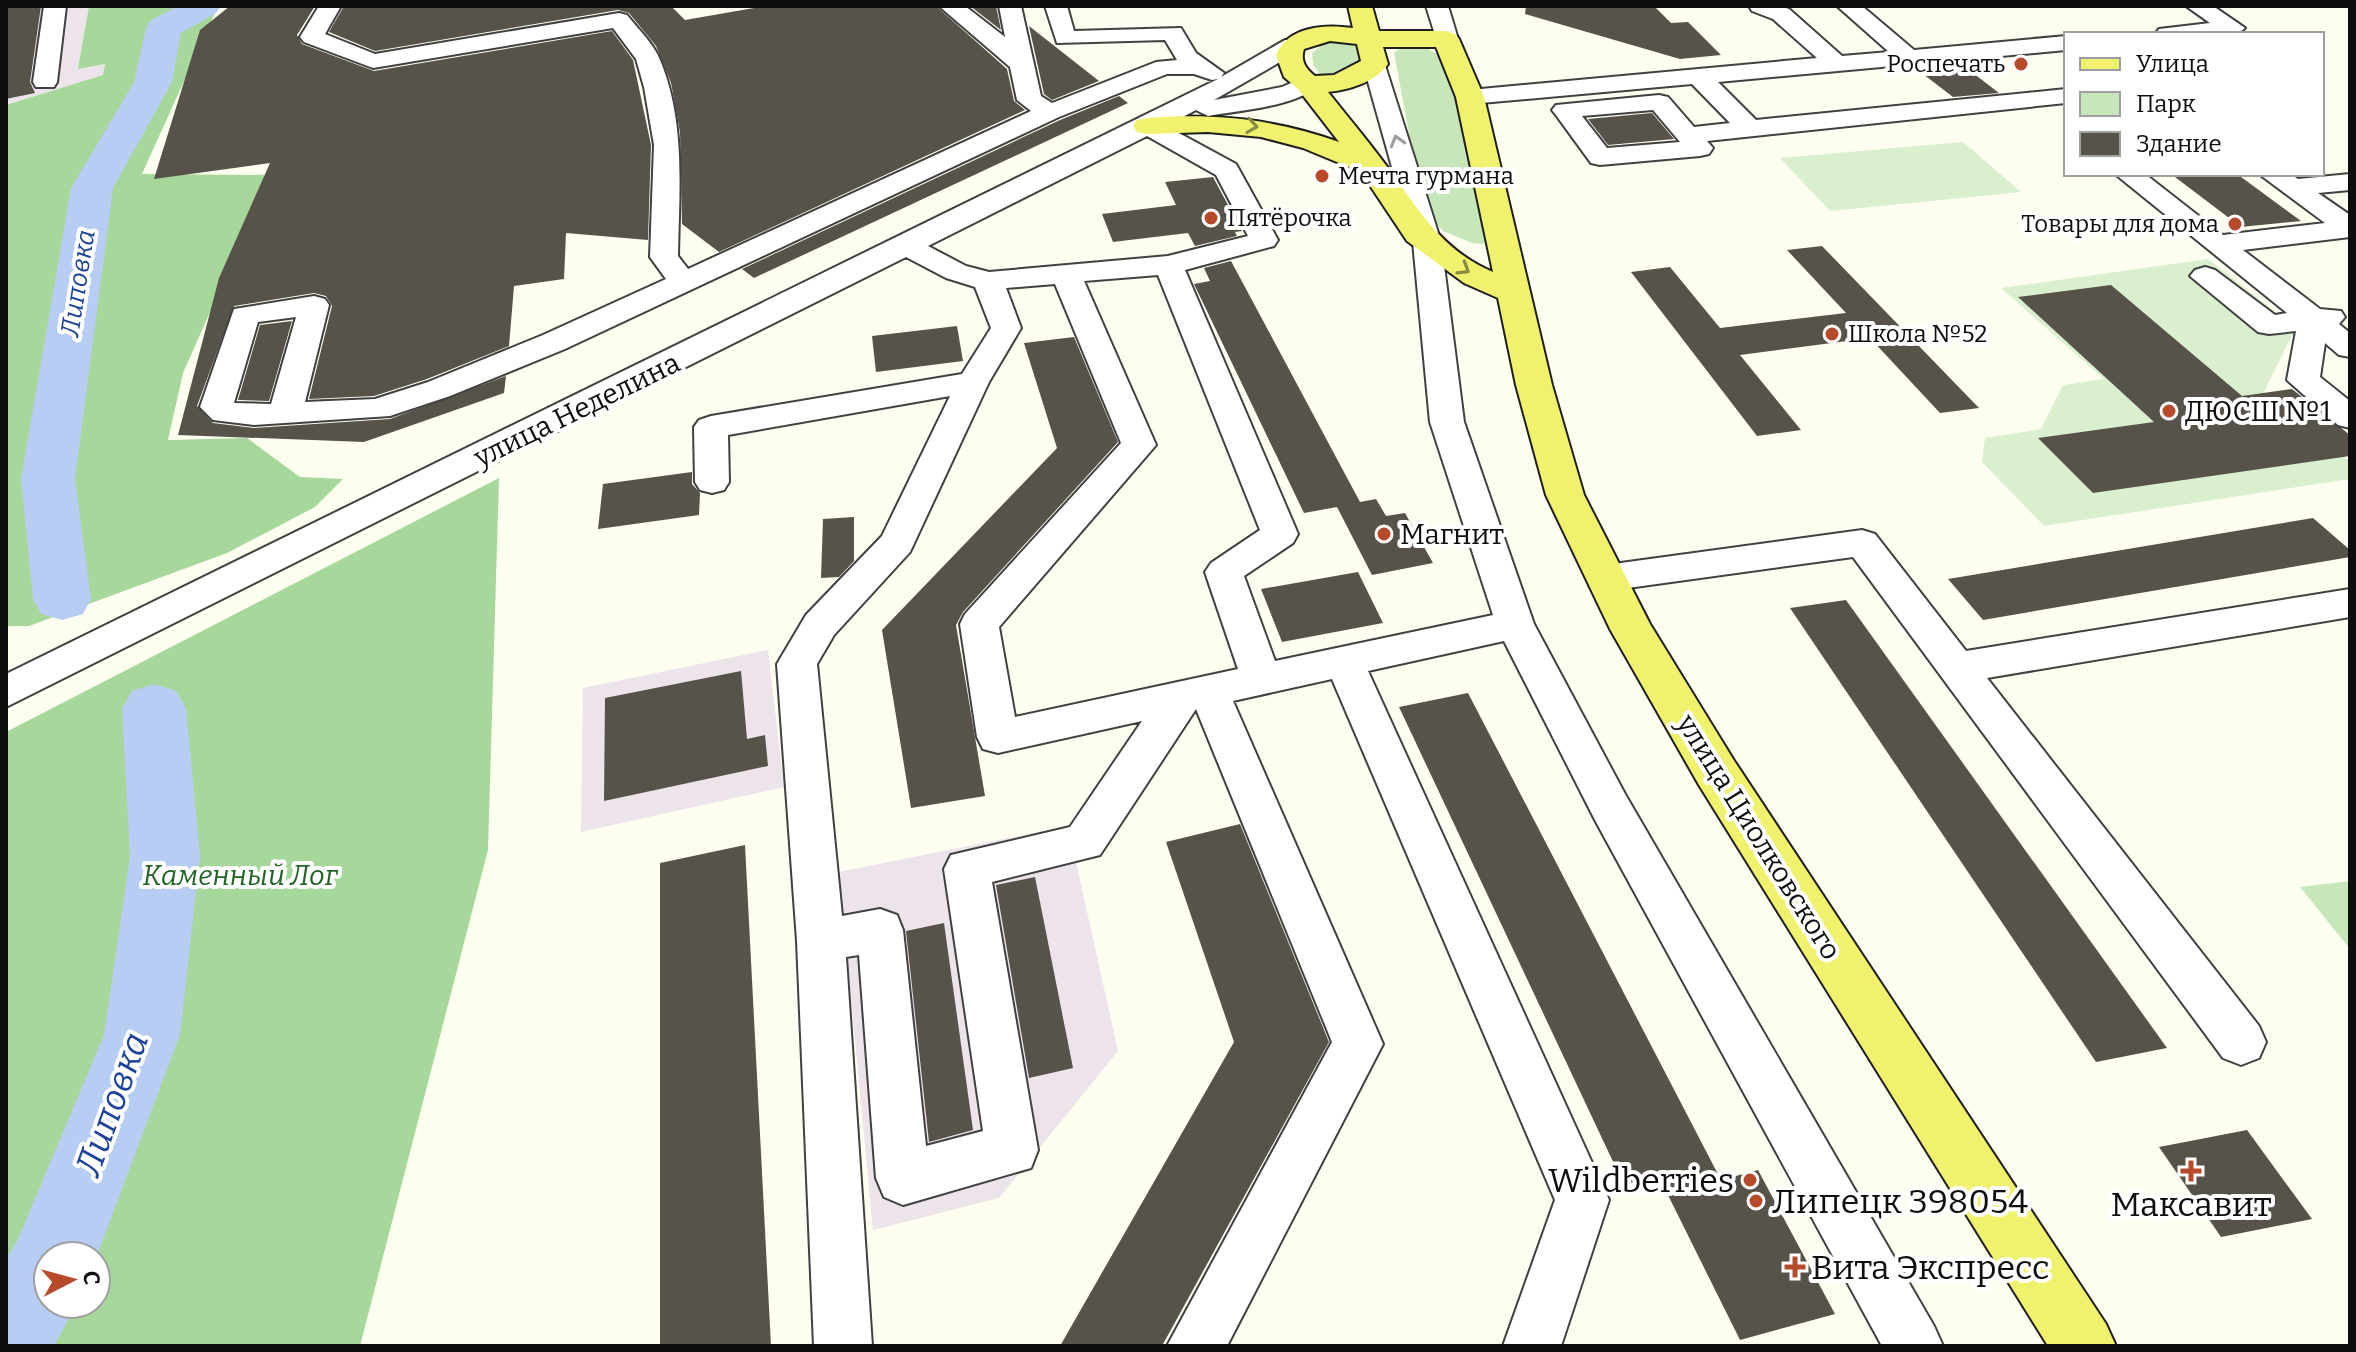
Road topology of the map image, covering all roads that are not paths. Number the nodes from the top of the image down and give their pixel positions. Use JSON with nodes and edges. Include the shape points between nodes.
{"nodes":[{"id":1,"x":55,"y":6,"type":"edge"},
{"id":2,"x":330,"y":6,"type":"edge"},
{"id":3,"x":950,"y":6,"type":"edge"},
{"id":4,"x":1010,"y":6,"type":"edge"},
{"id":5,"x":1056,"y":6,"type":"edge"},
{"id":6,"x":1329,"y":6,"type":"edge"},
{"id":7,"x":1360,"y":6,"type":"edge"},
{"id":8,"x":1437,"y":6,"type":"edge"},
{"id":9,"x":1760,"y":6,"type":"edge"},
{"id":10,"x":1848,"y":6,"type":"edge"},
{"id":11,"x":2240,"y":6,"type":"edge"},
{"id":12,"x":2200,"y":8,"type":"edge"},
{"id":13,"x":2189,"y":32,"type":"edge"},
{"id":14,"x":1446,"y":39,"type":"junction"},
{"id":15,"x":1298,"y":42,"type":"junction"},
{"id":16,"x":2064,"y":43,"type":"edge"},
{"id":17,"x":1371,"y":52,"type":"junction"},
{"id":18,"x":1972,"y":52,"type":"junction"},
{"id":19,"x":1910,"y":58,"type":"junction"},
{"id":20,"x":1021,"y":64,"type":"junction"},
{"id":21,"x":1837,"y":64,"type":"junction"},
{"id":22,"x":1196,"y":67,"type":"junction"},
{"id":23,"x":1699,"y":77,"type":"junction"},
{"id":24,"x":1234,"y":80,"type":"junction"},
{"id":25,"x":45,"y":82,"type":"dead end"},
{"id":26,"x":1307,"y":83,"type":"junction"},
{"id":27,"x":1470,"y":97,"type":"junction"},
{"id":28,"x":2033,"y":100,"type":"junction"},
{"id":29,"x":2060,"y":107,"type":"edge"},
{"id":30,"x":1050,"y":112,"type":"junction"},
{"id":31,"x":1147,"y":126,"type":"junction"},
{"id":32,"x":1750,"y":128,"type":"junction"},
{"id":33,"x":1688,"y":135,"type":"dead end"},
{"id":34,"x":1372,"y":166,"type":"junction"},
{"id":35,"x":2131,"y":176,"type":"edge"},
{"id":36,"x":2282,"y":181,"type":"edge"},
{"id":37,"x":2350,"y":182,"type":"edge"},
{"id":38,"x":2350,"y":228,"type":"edge"},
{"id":39,"x":1427,"y":242,"type":"junction"},
{"id":40,"x":2218,"y":244,"type":"junction"},
{"id":41,"x":906,"y":246,"type":"junction"},
{"id":42,"x":1169,"y":265,"type":"junction"},
{"id":43,"x":1066,"y":274,"type":"junction"},
{"id":44,"x":2205,"y":276,"type":"dead end"},
{"id":45,"x":682,"y":281,"type":"junction"},
{"id":46,"x":988,"y":281,"type":"junction"},
{"id":47,"x":1513,"y":292,"type":"junction"},
{"id":48,"x":2350,"y":315,"type":"edge"},
{"id":49,"x":2313,"y":319,"type":"junction"},
{"id":50,"x":2350,"y":348,"type":"edge"},
{"id":51,"x":973,"y":382,"type":"junction"},
{"id":52,"x":285,"y":414,"type":"dead end"},
{"id":53,"x":2350,"y":418,"type":"edge"},
{"id":54,"x":712,"y":482,"type":"dead end"},
{"id":55,"x":1606,"y":578,"type":"junction"},
{"id":56,"x":2350,"y":603,"type":"edge"},
{"id":57,"x":1515,"y":624,"type":"junction"},
{"id":58,"x":1344,"y":661,"type":"junction"},
{"id":59,"x":1956,"y":668,"type":"junction"},
{"id":60,"x":1262,"y":680,"type":"junction"},
{"id":61,"x":6,"y":692,"type":"edge"},
{"id":62,"x":1194,"y":694,"type":"junction"},
{"id":63,"x":821,"y":941,"type":"junction"},
{"id":64,"x":2241,"y":1042,"type":"dead end"},
{"id":65,"x":843,"y":1346,"type":"edge"},
{"id":66,"x":1196,"y":1346,"type":"edge"},
{"id":67,"x":1532,"y":1346,"type":"edge"},
{"id":68,"x":1914,"y":1346,"type":"edge"},
{"id":69,"x":2084,"y":1346,"type":"edge"}],
"edges":[{"from":1,"to":25,"type":"street"},
{"from":2,"to":45,"type":"street","via":[[312,37],[373,61],[619,20],[648,58],[656,87],[667,145],[664,257]]},
{"from":3,"to":20,"type":"street"},
{"from":4,"to":20,"type":"street"},
{"from":5,"to":22,"type":"street","via":[[1065,38],[1173,33],[1182,55]]},
{"from":6,"to":15,"type":"main road"},
{"from":7,"to":17,"type":"main road"},
{"from":8,"to":14,"type":"street"},
{"from":9,"to":21,"type":"street","via":[[1781,14]]},
{"from":10,"to":19,"type":"street"},
{"from":11,"to":12,"type":"street"},
{"from":12,"to":13,"type":"street","via":[[2234,28]]},
{"from":14,"to":17,"type":"main road"},
{"from":14,"to":27,"type":"main road","name":"улица Циолковского"},
{"from":15,"to":17,"type":"main road","via":[[1332,32]]},
{"from":15,"to":24,"type":"street","name":"улица Неделина"},
{"from":15,"to":26,"type":"main road","via":[[1289,55],[1293,71]]},
{"from":16,"to":18,"type":"street"},
{"from":17,"to":26,"type":"main road","via":[[1350,81],[1326,87]]},
{"from":39,"to":17,"type":"street","one_way":true},
{"from":18,"to":19,"type":"street"},
{"from":18,"to":28,"type":"street"},
{"from":19,"to":21,"type":"street"},
{"from":20,"to":30,"type":"street","via":[[1029,100]]},
{"from":21,"to":23,"type":"street"},
{"from":22,"to":24,"type":"street"},
{"from":22,"to":30,"type":"street","via":[[1164,67]]},
{"from":23,"to":27,"type":"street"},
{"from":23,"to":32,"type":"street"},
{"from":24,"to":31,"type":"street","name":"улица Неделина"},
{"from":26,"to":31,"type":"street","name":"улица Неделина","via":[[1289,93]]},
{"from":26,"to":34,"type":"main road"},
{"from":27,"to":47,"type":"main road","name":"улица Циолковского"},
{"from":28,"to":29,"type":"street"},
{"from":28,"to":32,"type":"street"},
{"from":30,"to":45,"type":"street"},
{"from":31,"to":34,"type":"main road","one_way":true,"via":[[1195,121],[1258,126]]},
{"from":31,"to":41,"type":"street","name":"улица Неделина"},
{"from":31,"to":42,"type":"street","via":[[1227,170],[1264,240]]},
{"from":32,"to":33,"type":"street"},
{"from":34,"to":39,"type":"main road"},
{"from":35,"to":40,"type":"street"},
{"from":36,"to":37,"type":"street"},
{"from":36,"to":38,"type":"street"},
{"from":38,"to":40,"type":"street"},
{"from":39,"to":47,"type":"main road","one_way":true,"via":[[1475,276]]},
{"from":39,"to":57,"type":"street","via":[[1447,422]]},
{"from":40,"to":49,"type":"street"},
{"from":41,"to":46,"type":"street","via":[[956,272]]},
{"from":41,"to":61,"type":"street","name":"улица Неделина"},
{"from":42,"to":43,"type":"street"},
{"from":42,"to":60,"type":"street","via":[[1280,534],[1224,572]]},
{"from":43,"to":46,"type":"street"},
{"from":43,"to":62,"type":"street","via":[[1139,445],[979,624],[998,737]]},
{"from":44,"to":49,"type":"street","via":[[2269,325]]},
{"from":45,"to":52,"type":"street","via":[[439,389],[378,409]]},
{"from":46,"to":51,"type":"street","via":[[1006,328]]},
{"from":47,"to":55,"type":"main road","name":"улица Циолковского","via":[[1565,495]]},
{"from":48,"to":49,"type":"street"},
{"from":49,"to":50,"type":"street"},
{"from":49,"to":53,"type":"street","via":[[2303,380]]},
{"from":51,"to":54,"type":"street","via":[[711,427]]},
{"from":51,"to":63,"type":"street","via":[[897,543],[820,625],[797,664]]},
{"from":55,"to":59,"type":"street","via":[[1862,543]]},
{"from":55,"to":69,"type":"main road","name":"улица Циолковского","via":[[1716,772]]},
{"from":56,"to":59,"type":"street"},
{"from":57,"to":58,"type":"street"},
{"from":57,"to":68,"type":"street","via":[[1610,807]]},
{"from":58,"to":60,"type":"street"},
{"from":58,"to":67,"type":"street","via":[[1582,1200]]},
{"from":59,"to":64,"type":"street"},
{"from":60,"to":62,"type":"street"},
{"from":62,"to":63,"type":"street","via":[[1084,842],[967,869],[1012,1150],[903,1178],[880,930]]},
{"from":62,"to":66,"type":"street","via":[[1358,1044]]},
{"from":63,"to":65,"type":"street"}]}
